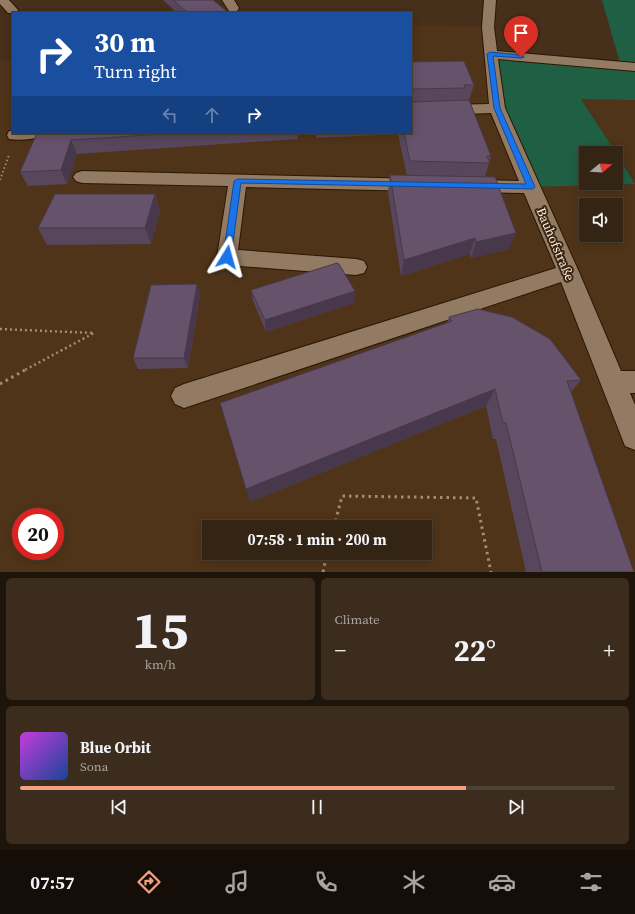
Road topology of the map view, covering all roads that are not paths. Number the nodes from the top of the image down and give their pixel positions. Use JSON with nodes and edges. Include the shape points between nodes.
{"nodes":[{"id":1,"x":3,"y":0,"type":"edge"},
{"id":2,"x":490,"y":0,"type":"edge"},
{"id":3,"x":12,"y":10,"type":"dead end"},
{"id":4,"x":490,"y":54,"type":"junction"},
{"id":5,"x":635,"y":67,"type":"edge"},
{"id":6,"x":497,"y":108,"type":"junction"},
{"id":7,"x":412,"y":111,"type":"edge"},
{"id":8,"x":26,"y":134,"type":"edge"},
{"id":9,"x":15,"y":135,"type":"road end"},
{"id":10,"x":82,"y":178,"type":"dead end"},
{"id":11,"x":238,"y":181,"type":"junction"},
{"id":12,"x":531,"y":187,"type":"junction"},
{"id":13,"x":356,"y":267,"type":"dead end"},
{"id":14,"x":568,"y":272,"type":"junction"},
{"id":15,"x":623,"y":382,"type":"edge"},
{"id":16,"x":184,"y":396,"type":"dead end"},
{"id":17,"x":635,"y":437,"type":"edge"}],
"edges":[{"from":1,"to":3,"type":"street"},
{"from":2,"to":4,"type":"street","name":"Bauhofstraße"},
{"from":4,"to":5,"type":"street"},
{"from":4,"to":6,"type":"street","name":"Bauhofstraße"},
{"from":6,"to":7,"type":"street"},
{"from":6,"to":12,"type":"street","name":"Bauhofstraße"},
{"from":8,"to":9,"type":"street"},
{"from":10,"to":11,"type":"street"},
{"from":11,"to":12,"type":"street"},
{"from":11,"to":13,"type":"street","via":[[227,257]]},
{"from":12,"to":14,"type":"street","name":"Bauhofstraße"},
{"from":14,"to":15,"type":"street","name":"Bauhofstraße"},
{"from":14,"to":16,"type":"street"},
{"from":15,"to":17,"type":"street","name":"Bauhofstraße"}]}
